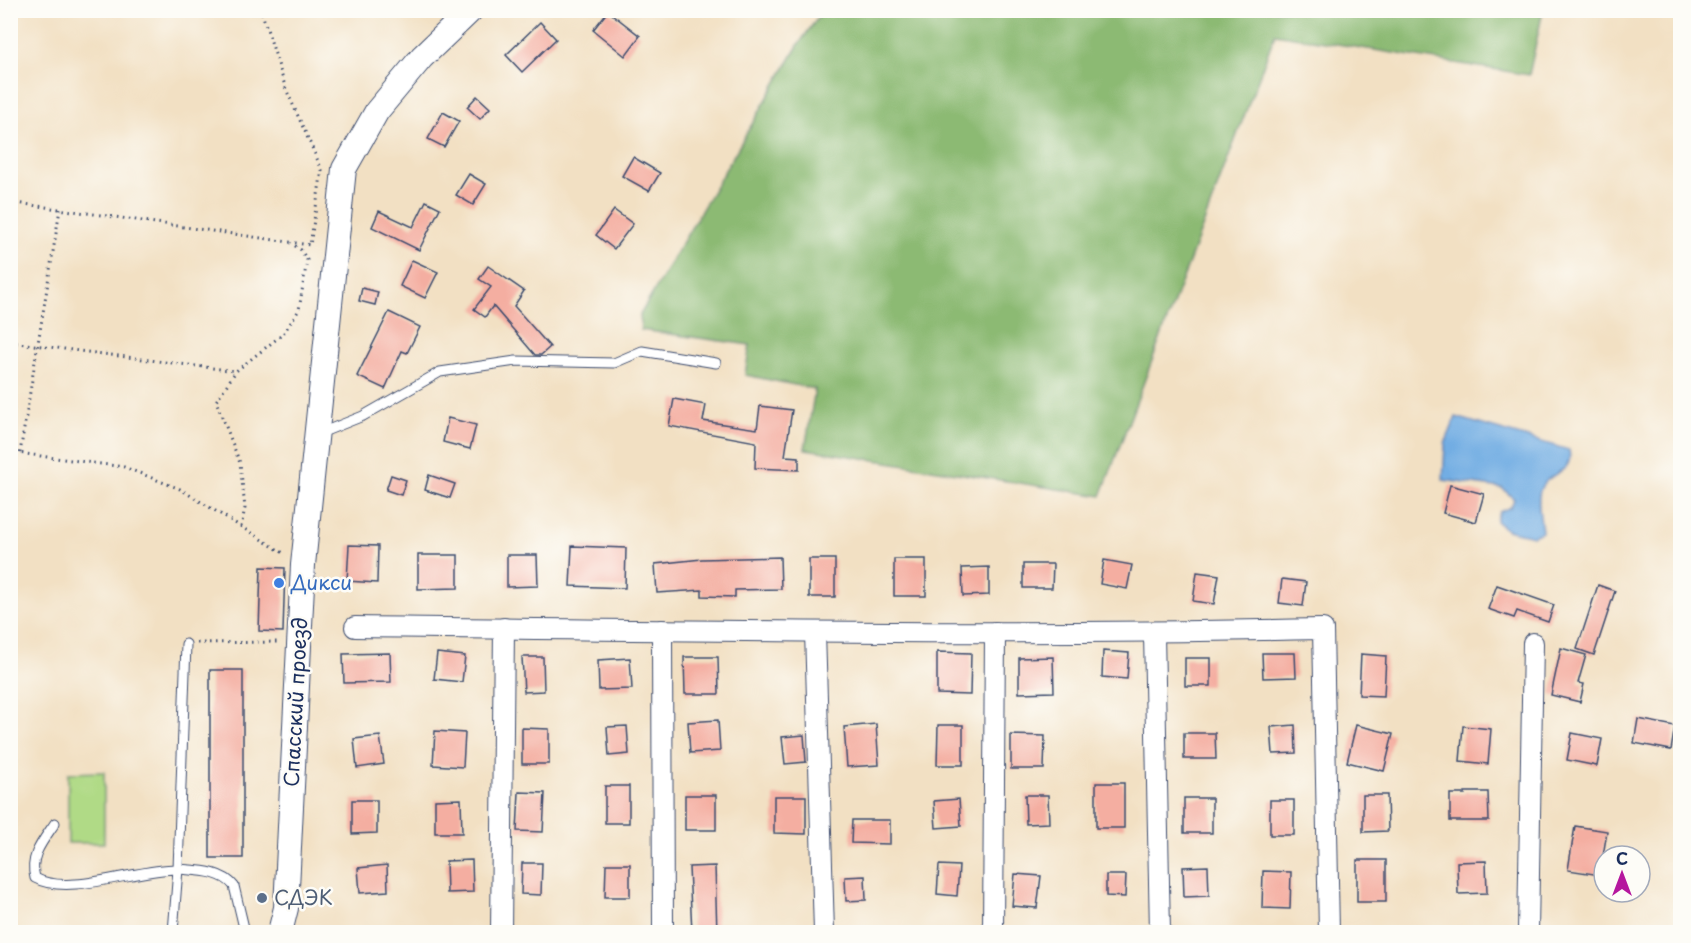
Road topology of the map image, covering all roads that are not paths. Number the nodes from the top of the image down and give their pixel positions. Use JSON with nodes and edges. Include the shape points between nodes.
{"nodes":[{"id":1,"x":471,"y":10,"type":"edge"},
{"id":2,"x":716,"y":363,"type":"dead end"},
{"id":3,"x":315,"y":435,"type":"junction"},
{"id":4,"x":355,"y":627,"type":"dead end"},
{"id":5,"x":504,"y":628,"type":"junction"},
{"id":6,"x":662,"y":630,"type":"junction"},
{"id":7,"x":816,"y":632,"type":"junction"},
{"id":8,"x":995,"y":632,"type":"junction"},
{"id":9,"x":1154,"y":633,"type":"junction"},
{"id":10,"x":1533,"y":643,"type":"dead end"},
{"id":11,"x":186,"y":644,"type":"road end"},
{"id":12,"x":55,"y":823,"type":"dead end"},
{"id":13,"x":178,"y":869,"type":"junction"},
{"id":14,"x":173,"y":933,"type":"edge"},
{"id":15,"x":244,"y":933,"type":"edge"},
{"id":16,"x":280,"y":933,"type":"edge"},
{"id":17,"x":501,"y":933,"type":"edge"},
{"id":18,"x":663,"y":933,"type":"edge"},
{"id":19,"x":824,"y":933,"type":"edge"},
{"id":20,"x":993,"y":933,"type":"edge"},
{"id":21,"x":1160,"y":933,"type":"edge"},
{"id":22,"x":1329,"y":933,"type":"edge"},
{"id":23,"x":1528,"y":933,"type":"edge"}],
"edges":[{"from":1,"to":3,"type":"street","name":"Спасский проезд","via":[[422,57],[377,111],[344,169]]},
{"from":2,"to":3,"type":"lane","via":[[642,351],[614,363],[516,361],[440,372],[363,416]]},
{"from":3,"to":16,"type":"street","name":"Спасский проезд","via":[[303,565],[286,908]]},
{"from":4,"to":5,"type":"street"},
{"from":5,"to":6,"type":"street"},
{"from":5,"to":17,"type":"street"},
{"from":6,"to":7,"type":"street"},
{"from":6,"to":18,"type":"street"},
{"from":7,"to":8,"type":"street"},
{"from":7,"to":19,"type":"street"},
{"from":8,"to":9,"type":"street"},
{"from":8,"to":20,"type":"street"},
{"from":9,"to":21,"type":"street"},
{"from":9,"to":22,"type":"street","via":[[1323,629]]},
{"from":10,"to":23,"type":"street"},
{"from":11,"to":13,"type":"lane"},
{"from":12,"to":13,"type":"lane","via":[[31,866],[35,878],[45,884],[107,881],[164,868]]},
{"from":13,"to":14,"type":"lane"},
{"from":13,"to":15,"type":"lane","via":[[213,873],[229,880],[234,886]]}]}
